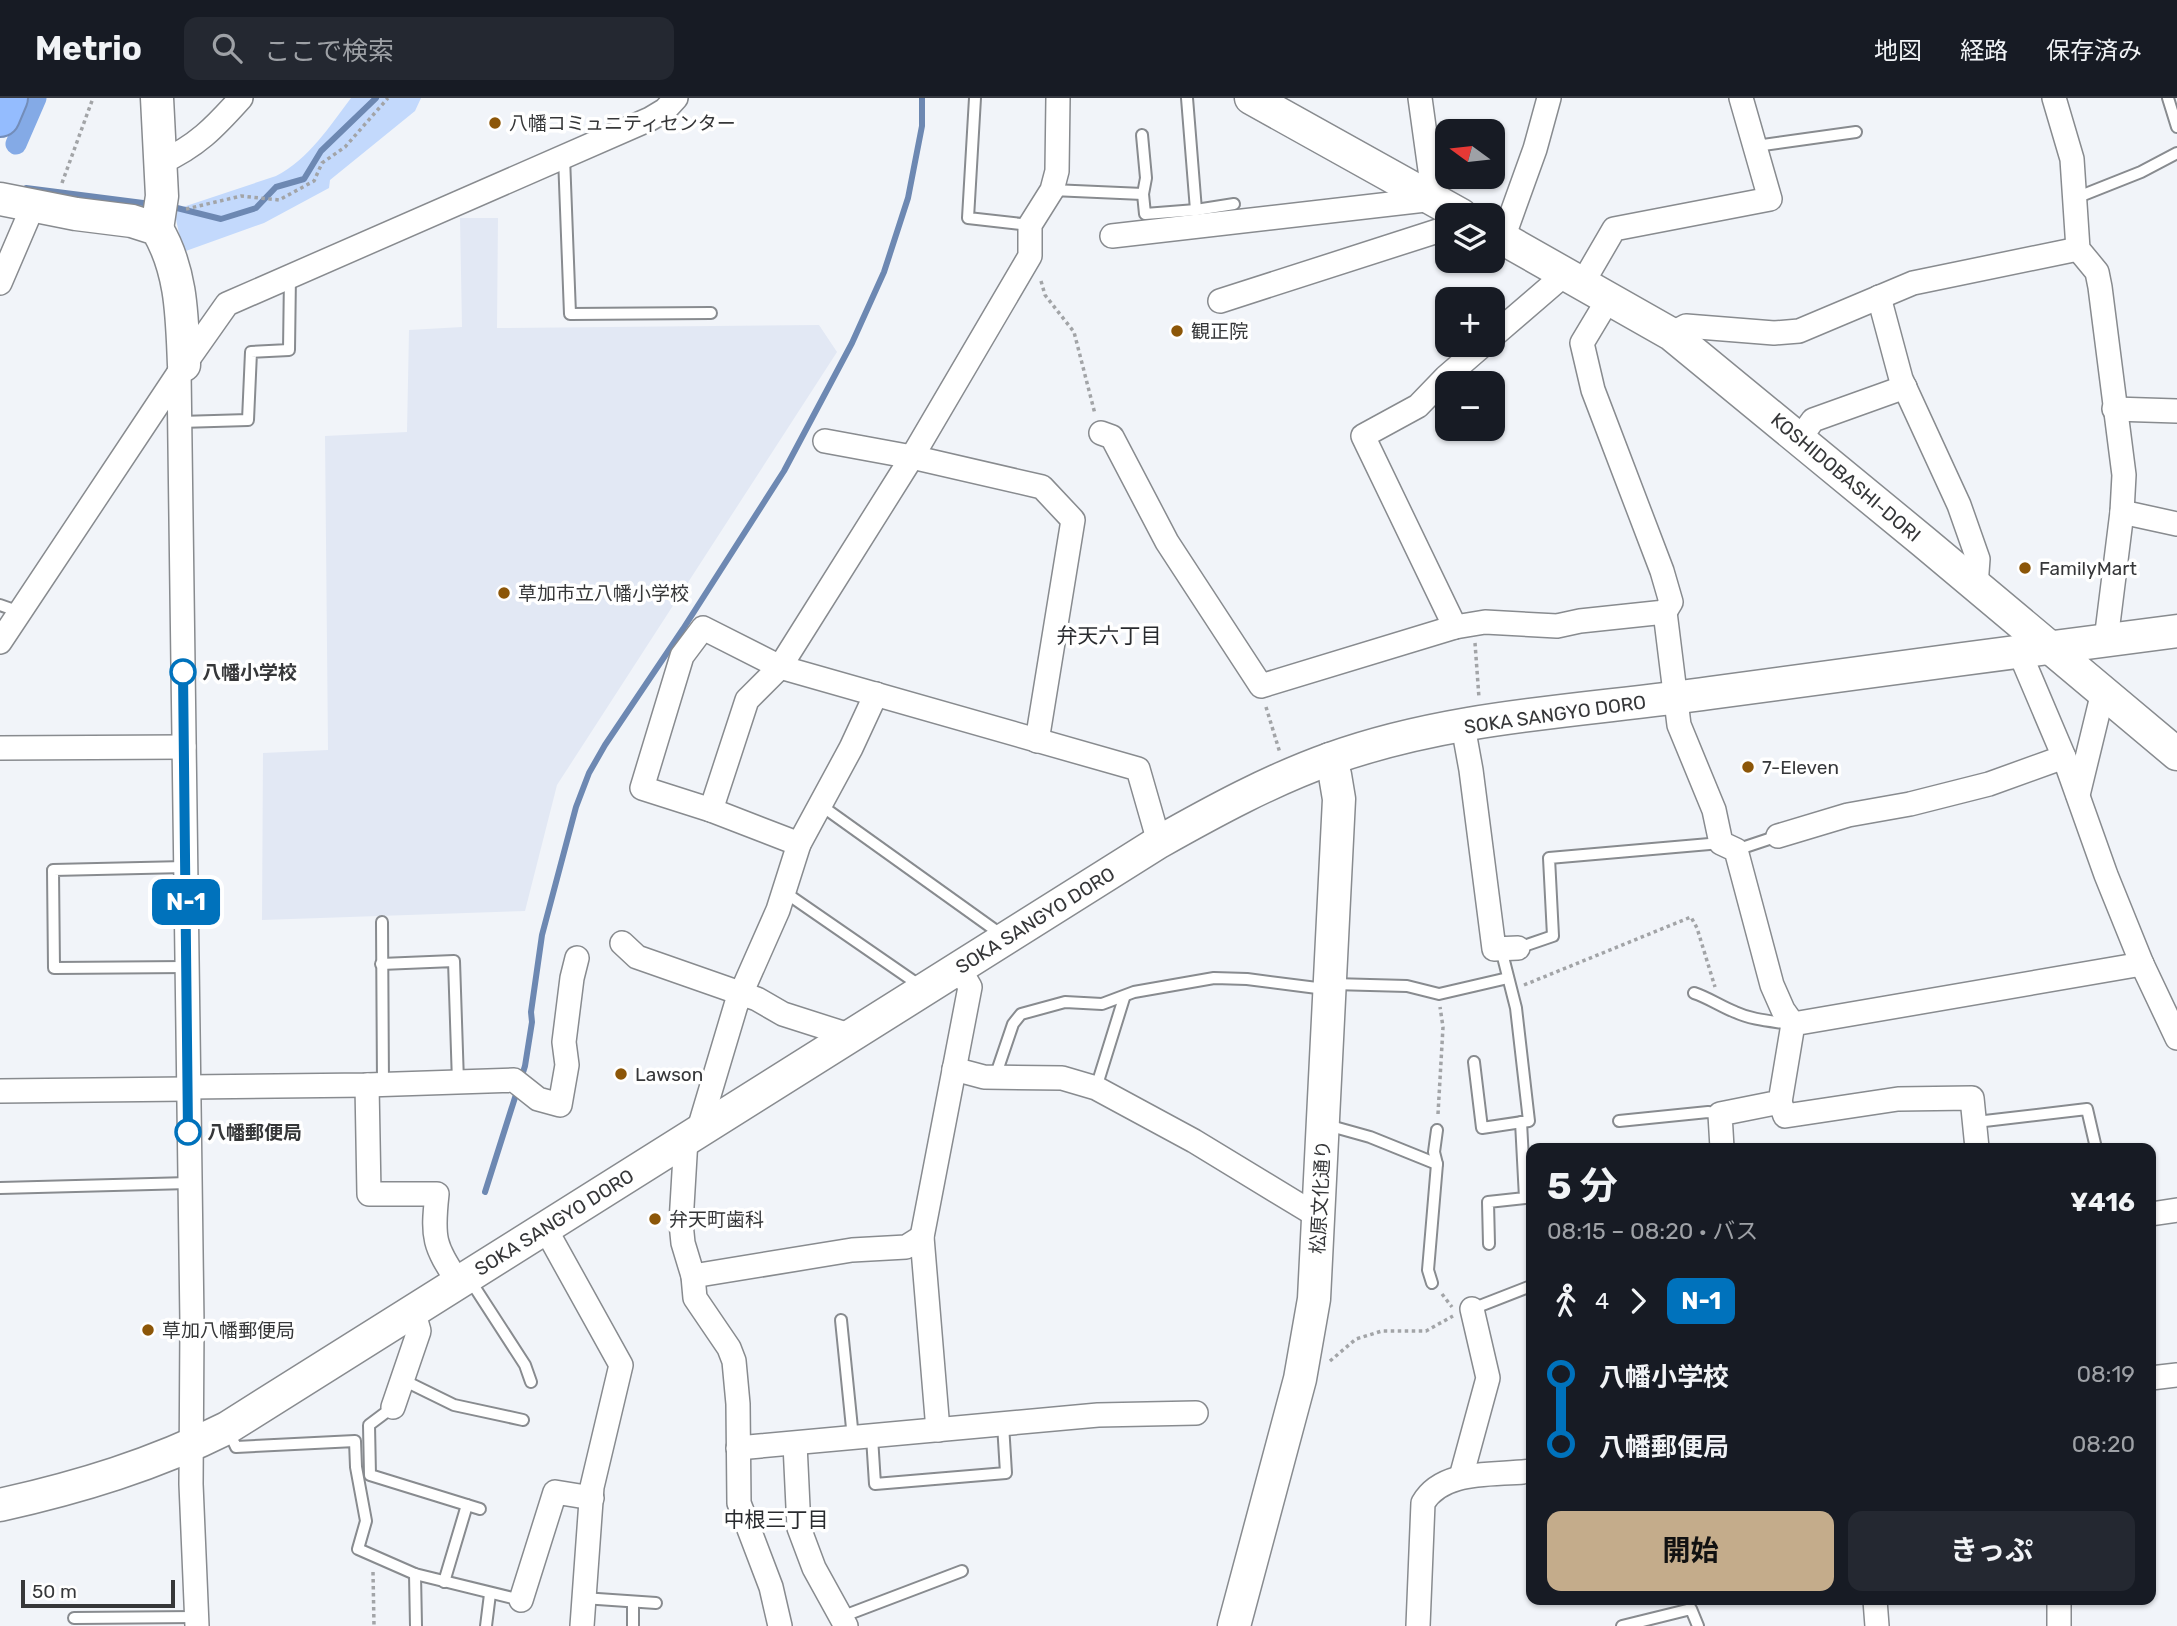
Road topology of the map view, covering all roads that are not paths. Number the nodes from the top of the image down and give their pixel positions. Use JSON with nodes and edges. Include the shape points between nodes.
{"nodes":[{"id":1,"x":8,"y":98,"type":"edge"},
{"id":2,"x":157,"y":98,"type":"edge"},
{"id":3,"x":241,"y":98,"type":"edge"},
{"id":4,"x":975,"y":98,"type":"edge"},
{"id":5,"x":1058,"y":98,"type":"edge"},
{"id":6,"x":1186,"y":98,"type":"edge"},
{"id":7,"x":1251,"y":98,"type":"edge"},
{"id":8,"x":1420,"y":98,"type":"edge"},
{"id":9,"x":1549,"y":98,"type":"edge"},
{"id":10,"x":1741,"y":98,"type":"edge"},
{"id":11,"x":2054,"y":98,"type":"edge"},
{"id":12,"x":2168,"y":98,"type":"edge"},
{"id":13,"x":668,"y":102,"type":"edge"},
{"id":14,"x":0,"y":117,"type":"edge"},
{"id":15,"x":2177,"y":127,"type":"edge"},
{"id":16,"x":1856,"y":132,"type":"dead end"},
{"id":17,"x":1142,"y":135,"type":"dead end"},
{"id":18,"x":1756,"y":146,"type":"junction"},
{"id":19,"x":2177,"y":153,"type":"edge"},
{"id":20,"x":564,"y":157,"type":"junction"},
{"id":21,"x":160,"y":163,"type":"junction"},
{"id":22,"x":1052,"y":190,"type":"junction"},
{"id":23,"x":1143,"y":194,"type":"junction"},
{"id":24,"x":0,"y":199,"type":"edge"},
{"id":25,"x":1434,"y":199,"type":"junction"},
{"id":26,"x":2073,"y":199,"type":"junction"},
{"id":27,"x":1441,"y":203,"type":"edge"},
{"id":28,"x":1234,"y":204,"type":"dead end"},
{"id":29,"x":33,"y":206,"type":"junction"},
{"id":30,"x":1196,"y":210,"type":"junction"},
{"id":31,"x":1505,"y":220,"type":"edge"},
{"id":32,"x":158,"y":222,"type":"junction"},
{"id":33,"x":1030,"y":225,"type":"junction"},
{"id":34,"x":1435,"y":232,"type":"edge"},
{"id":35,"x":1112,"y":236,"type":"dead end"},
{"id":36,"x":1505,"y":240,"type":"edge"},
{"id":37,"x":2078,"y":250,"type":"junction"},
{"id":38,"x":290,"y":275,"type":"junction"},
{"id":39,"x":0,"y":283,"type":"edge"},
{"id":40,"x":1586,"y":285,"type":"junction"},
{"id":41,"x":1879,"y":297,"type":"junction"},
{"id":42,"x":1220,"y":301,"type":"dead end"},
{"id":43,"x":711,"y":313,"type":"dead end"},
{"id":44,"x":1505,"y":329,"type":"edge"},
{"id":45,"x":1671,"y":334,"type":"junction"},
{"id":46,"x":1469,"y":357,"type":"edge"},
{"id":47,"x":181,"y":369,"type":"junction"},
{"id":48,"x":1905,"y":387,"type":"junction"},
{"id":49,"x":2114,"y":409,"type":"junction"},
{"id":50,"x":2177,"y":411,"type":"edge"},
{"id":51,"x":180,"y":422,"type":"junction"},
{"id":52,"x":1101,"y":433,"type":"road end"},
{"id":53,"x":1800,"y":438,"type":"junction"},
{"id":54,"x":825,"y":441,"type":"dead end"},
{"id":55,"x":912,"y":457,"type":"junction"},
{"id":56,"x":2122,"y":512,"type":"junction"},
{"id":57,"x":2177,"y":524,"type":"edge"},
{"id":58,"x":1976,"y":586,"type":"junction"},
{"id":59,"x":10,"y":608,"type":"edge"},
{"id":60,"x":1665,"y":612,"type":"junction"},
{"id":61,"x":1465,"y":626,"type":"junction"},
{"id":62,"x":2177,"y":631,"type":"edge"},
{"id":63,"x":2106,"y":640,"type":"junction"},
{"id":64,"x":0,"y":642,"type":"edge"},
{"id":65,"x":2034,"y":649,"type":"junction"},
{"id":66,"x":780,"y":667,"type":"junction"},
{"id":67,"x":2103,"y":692,"type":"junction"},
{"id":68,"x":876,"y":694,"type":"junction"},
{"id":69,"x":1675,"y":698,"type":"junction"},
{"id":70,"x":1471,"y":713,"type":"junction"},
{"id":71,"x":1037,"y":741,"type":"junction"},
{"id":72,"x":184,"y":747,"type":"junction"},
{"id":73,"x":0,"y":748,"type":"edge"},
{"id":74,"x":2177,"y":754,"type":"edge"},
{"id":75,"x":2064,"y":757,"type":"junction"},
{"id":76,"x":1330,"y":759,"type":"junction"},
{"id":77,"x":2078,"y":795,"type":"junction"},
{"id":78,"x":819,"y":804,"type":"junction"},
{"id":79,"x":711,"y":810,"type":"junction"},
{"id":80,"x":1778,"y":836,"type":"joint"},
{"id":81,"x":1159,"y":842,"type":"junction"},
{"id":82,"x":799,"y":844,"type":"junction"},
{"id":83,"x":1729,"y":847,"type":"junction"},
{"id":84,"x":185,"y":867,"type":"junction"},
{"id":85,"x":783,"y":891,"type":"junction"},
{"id":86,"x":382,"y":922,"type":"dead end"},
{"id":87,"x":1006,"y":938,"type":"junction"},
{"id":88,"x":622,"y":943,"type":"dead end"},
{"id":89,"x":1509,"y":948,"type":"junction"},
{"id":90,"x":577,"y":958,"type":"dead end"},
{"id":91,"x":381,"y":964,"type":"junction"},
{"id":92,"x":2142,"y":964,"type":"junction"},
{"id":93,"x":187,"y":967,"type":"junction"},
{"id":94,"x":959,"y":968,"type":"junction"},
{"id":95,"x":1509,"y":983,"type":"junction"},
{"id":96,"x":1330,"y":987,"type":"junction"},
{"id":97,"x":926,"y":989,"type":"junction"},
{"id":98,"x":741,"y":993,"type":"junction"},
{"id":99,"x":1694,"y":993,"type":"dead end"},
{"id":100,"x":1124,"y":998,"type":"junction"},
{"id":101,"x":1793,"y":1024,"type":"junction"},
{"id":102,"x":852,"y":1035,"type":"junction"},
{"id":103,"x":2177,"y":1038,"type":"edge"},
{"id":104,"x":1474,"y":1062,"type":"dead end"},
{"id":105,"x":954,"y":1069,"type":"junction"},
{"id":106,"x":995,"y":1077,"type":"junction"},
{"id":107,"x":458,"y":1082,"type":"junction"},
{"id":108,"x":375,"y":1085,"type":"junction"},
{"id":109,"x":188,"y":1088,"type":"junction"},
{"id":110,"x":1096,"y":1088,"type":"junction"},
{"id":111,"x":0,"y":1091,"type":"edge"},
{"id":112,"x":1780,"y":1102,"type":"junction"},
{"id":113,"x":1720,"y":1114,"type":"junction"},
{"id":114,"x":1619,"y":1121,"type":"dead end"},
{"id":115,"x":1521,"y":1122,"type":"junction"},
{"id":116,"x":1976,"y":1122,"type":"junction"},
{"id":117,"x":1324,"y":1125,"type":"junction"},
{"id":118,"x":1437,"y":1130,"type":"road end"},
{"id":119,"x":692,"y":1135,"type":"junction"},
{"id":120,"x":1722,"y":1143,"type":"edge"},
{"id":121,"x":1976,"y":1143,"type":"edge"},
{"id":122,"x":2095,"y":1143,"type":"edge"},
{"id":123,"x":1437,"y":1164,"type":"junction"},
{"id":124,"x":189,"y":1183,"type":"junction"},
{"id":125,"x":0,"y":1188,"type":"edge"},
{"id":126,"x":2177,"y":1210,"type":"edge"},
{"id":127,"x":2156,"y":1213,"type":"edge"},
{"id":128,"x":1319,"y":1217,"type":"junction"},
{"id":129,"x":544,"y":1228,"type":"junction"},
{"id":130,"x":922,"y":1237,"type":"junction"},
{"id":131,"x":1489,"y":1244,"type":"dead end"},
{"id":132,"x":693,"y":1276,"type":"junction"},
{"id":133,"x":463,"y":1279,"type":"junction"},
{"id":134,"x":1432,"y":1283,"type":"road end"},
{"id":135,"x":1526,"y":1288,"type":"edge"},
{"id":136,"x":413,"y":1310,"type":"junction"},
{"id":137,"x":1472,"y":1310,"type":"joint"},
{"id":138,"x":841,"y":1320,"type":"dead end"},
{"id":139,"x":2177,"y":1375,"type":"edge"},
{"id":140,"x":2156,"y":1377,"type":"edge"},
{"id":141,"x":403,"y":1380,"type":"junction"},
{"id":142,"x":531,"y":1382,"type":"dead end"},
{"id":143,"x":393,"y":1406,"type":"joint"},
{"id":144,"x":1196,"y":1413,"type":"dead end"},
{"id":145,"x":523,"y":1420,"type":"dead end"},
{"id":146,"x":1003,"y":1424,"type":"junction"},
{"id":147,"x":227,"y":1428,"type":"junction"},
{"id":148,"x":938,"y":1430,"type":"junction"},
{"id":149,"x":862,"y":1438,"type":"junction"},
{"id":150,"x":795,"y":1444,"type":"junction"},
{"id":151,"x":191,"y":1446,"type":"junction"},
{"id":152,"x":738,"y":1448,"type":"junction"},
{"id":153,"x":1526,"y":1471,"type":"edge"},
{"id":154,"x":375,"y":1477,"type":"junction"},
{"id":155,"x":1461,"y":1477,"type":"junction"},
{"id":156,"x":360,"y":1488,"type":"junction"},
{"id":157,"x":592,"y":1498,"type":"junction"},
{"id":158,"x":0,"y":1505,"type":"edge"},
{"id":159,"x":467,"y":1505,"type":"junction"},
{"id":160,"x":480,"y":1509,"type":"dead end"},
{"id":161,"x":962,"y":1571,"type":"dead end"},
{"id":162,"x":415,"y":1574,"type":"junction"},
{"id":163,"x":444,"y":1582,"type":"junction"},
{"id":164,"x":490,"y":1594,"type":"junction"},
{"id":165,"x":583,"y":1598,"type":"junction"},
{"id":166,"x":521,"y":1600,"type":"joint"},
{"id":167,"x":632,"y":1602,"type":"junction"},
{"id":168,"x":656,"y":1603,"type":"dead end"},
{"id":169,"x":1875,"y":1605,"type":"edge"},
{"id":170,"x":2059,"y":1605,"type":"edge"},
{"id":171,"x":74,"y":1618,"type":"dead end"},
{"id":172,"x":196,"y":1621,"type":"edge"},
{"id":173,"x":844,"y":1622,"type":"edge"},
{"id":174,"x":416,"y":1626,"type":"edge"},
{"id":175,"x":486,"y":1626,"type":"edge"},
{"id":176,"x":582,"y":1626,"type":"edge"},
{"id":177,"x":633,"y":1626,"type":"edge"},
{"id":178,"x":780,"y":1626,"type":"edge"},
{"id":179,"x":1234,"y":1626,"type":"edge"},
{"id":180,"x":1418,"y":1626,"type":"edge"},
{"id":181,"x":1622,"y":1626,"type":"edge"},
{"id":182,"x":1698,"y":1626,"type":"edge"},
{"id":183,"x":1877,"y":1626,"type":"edge"},
{"id":184,"x":2059,"y":1626,"type":"edge"}],
"edges":[{"from":1,"to":14,"type":"highway"},
{"from":2,"to":21,"type":"street"},
{"from":3,"to":21,"type":"street","via":[[187,150]]},
{"from":4,"to":33,"type":"lane","via":[[968,218]]},
{"from":5,"to":22,"type":"street","via":[[1057,171]]},
{"from":6,"to":30,"type":"lane"},
{"from":7,"to":25,"type":"street"},
{"from":8,"to":25,"type":"street"},
{"from":9,"to":31,"type":"street","via":[[1535,149]]},
{"from":10,"to":18,"type":"street"},
{"from":11,"to":26,"type":"street","via":[[2071,159]]},
{"from":12,"to":15,"type":"lane"},
{"from":13,"to":20,"type":"street","via":[[650,120]]},
{"from":16,"to":18,"type":"lane"},
{"from":17,"to":23,"type":"lane"},
{"from":18,"to":40,"type":"street","via":[[1770,199],[1614,229]]},
{"from":19,"to":26,"type":"lane"},
{"from":20,"to":38,"type":"street"},
{"from":20,"to":43,"type":"lane","via":[[570,314]]},
{"from":21,"to":32,"type":"street"},
{"from":22,"to":23,"type":"lane"},
{"from":22,"to":33,"type":"street"},
{"from":23,"to":30,"type":"lane","via":[[1145,214]]},
{"from":24,"to":29,"type":"street"},
{"from":25,"to":27,"type":"street"},
{"from":25,"to":35,"type":"street"},
{"from":26,"to":37,"type":"street"},
{"from":28,"to":30,"type":"lane"},
{"from":29,"to":32,"type":"street"},
{"from":29,"to":39,"type":"street"},
{"from":32,"to":47,"type":"street","via":[[181,301]]},
{"from":33,"to":55,"type":"street","via":[[1030,256]]},
{"from":34,"to":42,"type":"street"},
{"from":36,"to":40,"type":"street","name":"KOSHIDOBASHI-DORI"},
{"from":37,"to":41,"type":"street","via":[[1933,279]]},
{"from":37,"to":49,"type":"street","via":[[2097,272]]},
{"from":38,"to":47,"type":"street","via":[[227,304]]},
{"from":38,"to":51,"type":"lane","via":[[289,350],[251,352],[248,420]]},
{"from":40,"to":44,"type":"street"},
{"from":40,"to":45,"type":"street","name":"KOSHIDOBASHI-DORI"},
{"from":40,"to":60,"type":"street","via":[[1582,343],[1593,390],[1662,572],[1671,602]]},
{"from":41,"to":45,"type":"street","via":[[1799,331],[1686,326]]},
{"from":41,"to":48,"type":"street"},
{"from":45,"to":53,"type":"street","name":"KOSHIDOBASHI-DORI"},
{"from":46,"to":61,"type":"street","via":[[1418,406],[1363,436]]},
{"from":47,"to":51,"type":"street"},
{"from":47,"to":59,"type":"street"},
{"from":48,"to":53,"type":"street","via":[[1813,420]]},
{"from":48,"to":58,"type":"street","via":[[1967,527],[1978,559]]},
{"from":49,"to":50,"type":"street"},
{"from":49,"to":56,"type":"street","via":[[2124,475]]},
{"from":51,"to":72,"type":"street"},
{"from":52,"to":61,"type":"street","via":[[1112,437],[1167,541],[1261,686]]},
{"from":53,"to":58,"type":"street","name":"KOSHIDOBASHI-DORI"},
{"from":54,"to":55,"type":"street"},
{"from":55,"to":66,"type":"street"},
{"from":55,"to":71,"type":"street","via":[[1042,487],[1073,520]]},
{"from":56,"to":57,"type":"street"},
{"from":56,"to":63,"type":"street"},
{"from":58,"to":65,"type":"street","name":"KOSHIDOBASHI-DORI"},
{"from":59,"to":64,"type":"street"},
{"from":60,"to":61,"type":"street","via":[[1557,626],[1486,622]]},
{"from":60,"to":69,"type":"street"},
{"from":62,"to":63,"type":"street","name":"SOKA SANGYO DORO"},
{"from":63,"to":65,"type":"street","name":"SOKA SANGYO DORO"},
{"from":65,"to":67,"type":"street","name":"KOSHIDOBASHI-DORI"},
{"from":65,"to":69,"type":"street","name":"SOKA SANGYO DORO"},
{"from":65,"to":75,"type":"street"},
{"from":66,"to":68,"type":"street"},
{"from":66,"to":79,"type":"street","via":[[747,700]]},
{"from":66,"to":79,"type":"street","via":[[703,628],[682,656],[642,788]]},
{"from":67,"to":74,"type":"street","name":"KOSHIDOBASHI-DORI"},
{"from":67,"to":77,"type":"street"},
{"from":68,"to":71,"type":"street"},
{"from":68,"to":78,"type":"street"},
{"from":69,"to":70,"type":"street","name":"SOKA SANGYO DORO","via":[[1521,716]]},
{"from":69,"to":83,"type":"street","via":[[1679,725]]},
{"from":70,"to":76,"type":"street","name":"SOKA SANGYO DORO","via":[[1412,736]]},
{"from":70,"to":89,"type":"street","via":[[1471,770],[1494,949]]},
{"from":71,"to":81,"type":"street","via":[[1138,769]]},
{"from":72,"to":73,"type":"street"},
{"from":72,"to":84,"type":"street"},
{"from":75,"to":77,"type":"street"},
{"from":75,"to":80,"type":"street","via":[[1989,784],[1848,815]]},
{"from":76,"to":81,"type":"street","name":"SOKA SANGYO DORO"},
{"from":76,"to":96,"type":"street","name":"松原文化通り","via":[[1339,799]]},
{"from":77,"to":92,"type":"street"},
{"from":78,"to":82,"type":"street"},
{"from":78,"to":87,"type":"lane"},
{"from":79,"to":82,"type":"street"},
{"from":80,"to":83,"type":"lane"},
{"from":81,"to":87,"type":"street","name":"SOKA SANGYO DORO"},
{"from":82,"to":85,"type":"street"},
{"from":83,"to":89,"type":"lane","via":[[1549,858],[1553,936]]},
{"from":83,"to":101,"type":"street","via":[[1772,985]]},
{"from":84,"to":93,"type":"street"},
{"from":84,"to":93,"type":"lane","via":[[53,870],[54,968]]},
{"from":85,"to":97,"type":"lane"},
{"from":85,"to":98,"type":"street"},
{"from":86,"to":91,"type":"lane"},
{"from":87,"to":94,"type":"street","name":"SOKA SANGYO DORO"},
{"from":88,"to":98,"type":"street","via":[[637,957]]},
{"from":89,"to":95,"type":"lane"},
{"from":90,"to":107,"type":"street","via":[[559,1105],[538,1099],[514,1080]]},
{"from":91,"to":107,"type":"lane","via":[[454,961]]},
{"from":91,"to":108,"type":"lane"},
{"from":92,"to":101,"type":"street"},
{"from":92,"to":103,"type":"street"},
{"from":93,"to":109,"type":"street"},
{"from":94,"to":97,"type":"street","name":"SOKA SANGYO DORO"},
{"from":94,"to":105,"type":"street","via":[[970,987]]},
{"from":95,"to":96,"type":"lane","via":[[1439,994],[1407,986]]},
{"from":95,"to":115,"type":"lane","via":[[1529,1121]]},
{"from":96,"to":100,"type":"lane","via":[[1214,978],[1134,992]]},
{"from":96,"to":117,"type":"street","name":"松原文化通り"},
{"from":97,"to":102,"type":"street","name":"SOKA SANGYO DORO"},
{"from":98,"to":102,"type":"street","via":[[783,1014]]},
{"from":98,"to":119,"type":"street"},
{"from":99,"to":101,"type":"lane","via":[[1736,1013]]},
{"from":100,"to":106,"type":"lane","via":[[1102,1004],[1065,1002],[1021,1014],[1013,1024]]},
{"from":100,"to":110,"type":"lane"},
{"from":101,"to":112,"type":"street"},
{"from":102,"to":119,"type":"street","name":"SOKA SANGYO DORO"},
{"from":104,"to":115,"type":"lane","via":[[1482,1128]]},
{"from":105,"to":106,"type":"street"},
{"from":105,"to":130,"type":"street"},
{"from":106,"to":110,"type":"street","via":[[1062,1077]]},
{"from":107,"to":108,"type":"street"},
{"from":108,"to":109,"type":"street"},
{"from":108,"to":133,"type":"street","via":[[369,1194],[438,1194],[434,1226],[439,1252]]},
{"from":109,"to":111,"type":"street"},
{"from":109,"to":124,"type":"street"},
{"from":110,"to":128,"type":"street"},
{"from":112,"to":113,"type":"street"},
{"from":112,"to":116,"type":"street","via":[[1785,1116],[1898,1099],[1972,1098]]},
{"from":113,"to":114,"type":"lane"},
{"from":113,"to":120,"type":"street"},
{"from":115,"to":131,"type":"lane","via":[[1525,1198],[1488,1202]]},
{"from":116,"to":121,"type":"street"},
{"from":116,"to":122,"type":"lane","via":[[2088,1109]]},
{"from":117,"to":123,"type":"lane","via":[[1370,1137]]},
{"from":117,"to":128,"type":"street","name":"松原文化通り"},
{"from":118,"to":123,"type":"lane"},
{"from":119,"to":129,"type":"street","name":"SOKA SANGYO DORO"},
{"from":119,"to":132,"type":"street","via":[[681,1223]]},
{"from":123,"to":134,"type":"lane","via":[[1427,1270]]},
{"from":124,"to":125,"type":"lane"},
{"from":124,"to":151,"type":"street"},
{"from":126,"to":127,"type":"street"},
{"from":128,"to":179,"type":"street","name":"松原文化通り","via":[[1314,1299],[1300,1379]]},
{"from":129,"to":133,"type":"street","name":"SOKA SANGYO DORO"},
{"from":129,"to":157,"type":"street","via":[[621,1365]]},
{"from":130,"to":132,"type":"street","via":[[906,1247],[852,1250]]},
{"from":130,"to":148,"type":"street"},
{"from":132,"to":152,"type":"street","via":[[695,1298],[734,1361]]},
{"from":133,"to":136,"type":"street","name":"SOKA SANGYO DORO"},
{"from":133,"to":142,"type":"lane","via":[[525,1365]]},
{"from":135,"to":137,"type":"lane"},
{"from":136,"to":141,"type":"street","via":[[419,1331]]},
{"from":136,"to":147,"type":"street","name":"SOKA SANGYO DORO"},
{"from":137,"to":155,"type":"street","via":[[1488,1378]]},
{"from":138,"to":149,"type":"lane"},
{"from":139,"to":140,"type":"street"},
{"from":141,"to":143,"type":"street"},
{"from":141,"to":145,"type":"lane","via":[[454,1405]]},
{"from":143,"to":154,"type":"lane","via":[[369,1425],[370,1475]]},
{"from":144,"to":146,"type":"street","via":[[1098,1415]]},
{"from":146,"to":148,"type":"street"},
{"from":146,"to":149,"type":"lane","via":[[1006,1472],[875,1484]]},
{"from":147,"to":151,"type":"street","name":"SOKA SANGYO DORO"},
{"from":147,"to":156,"type":"lane","via":[[236,1447],[355,1441]]},
{"from":148,"to":149,"type":"street"},
{"from":149,"to":150,"type":"street"},
{"from":150,"to":152,"type":"street"},
{"from":150,"to":173,"type":"street","via":[[799,1528],[814,1568]]},
{"from":151,"to":158,"type":"street","name":"SOKA SANGYO DORO","via":[[103,1479]]},
{"from":151,"to":172,"type":"street"},
{"from":152,"to":178,"type":"street","via":[[739,1503],[771,1587]]},
{"from":153,"to":155,"type":"street"},
{"from":154,"to":156,"type":"lane"},
{"from":154,"to":159,"type":"lane"},
{"from":155,"to":180,"type":"street","via":[[1430,1490],[1423,1503]]},
{"from":156,"to":162,"type":"lane","via":[[366,1521],[358,1549]]},
{"from":157,"to":165,"type":"street"},
{"from":157,"to":166,"type":"street","via":[[555,1492]]},
{"from":159,"to":160,"type":"lane"},
{"from":159,"to":163,"type":"lane"},
{"from":161,"to":173,"type":"lane"},
{"from":162,"to":163,"type":"lane"},
{"from":162,"to":174,"type":"lane"},
{"from":163,"to":164,"type":"lane"},
{"from":164,"to":166,"type":"lane"},
{"from":164,"to":175,"type":"lane"},
{"from":165,"to":167,"type":"lane"},
{"from":165,"to":176,"type":"street"},
{"from":167,"to":168,"type":"lane"},
{"from":167,"to":177,"type":"lane"},
{"from":169,"to":183,"type":"street"},
{"from":170,"to":184,"type":"street"},
{"from":171,"to":172,"type":"lane"},
{"from":181,"to":182,"type":"lane","via":[[1691,1609]]}]}
